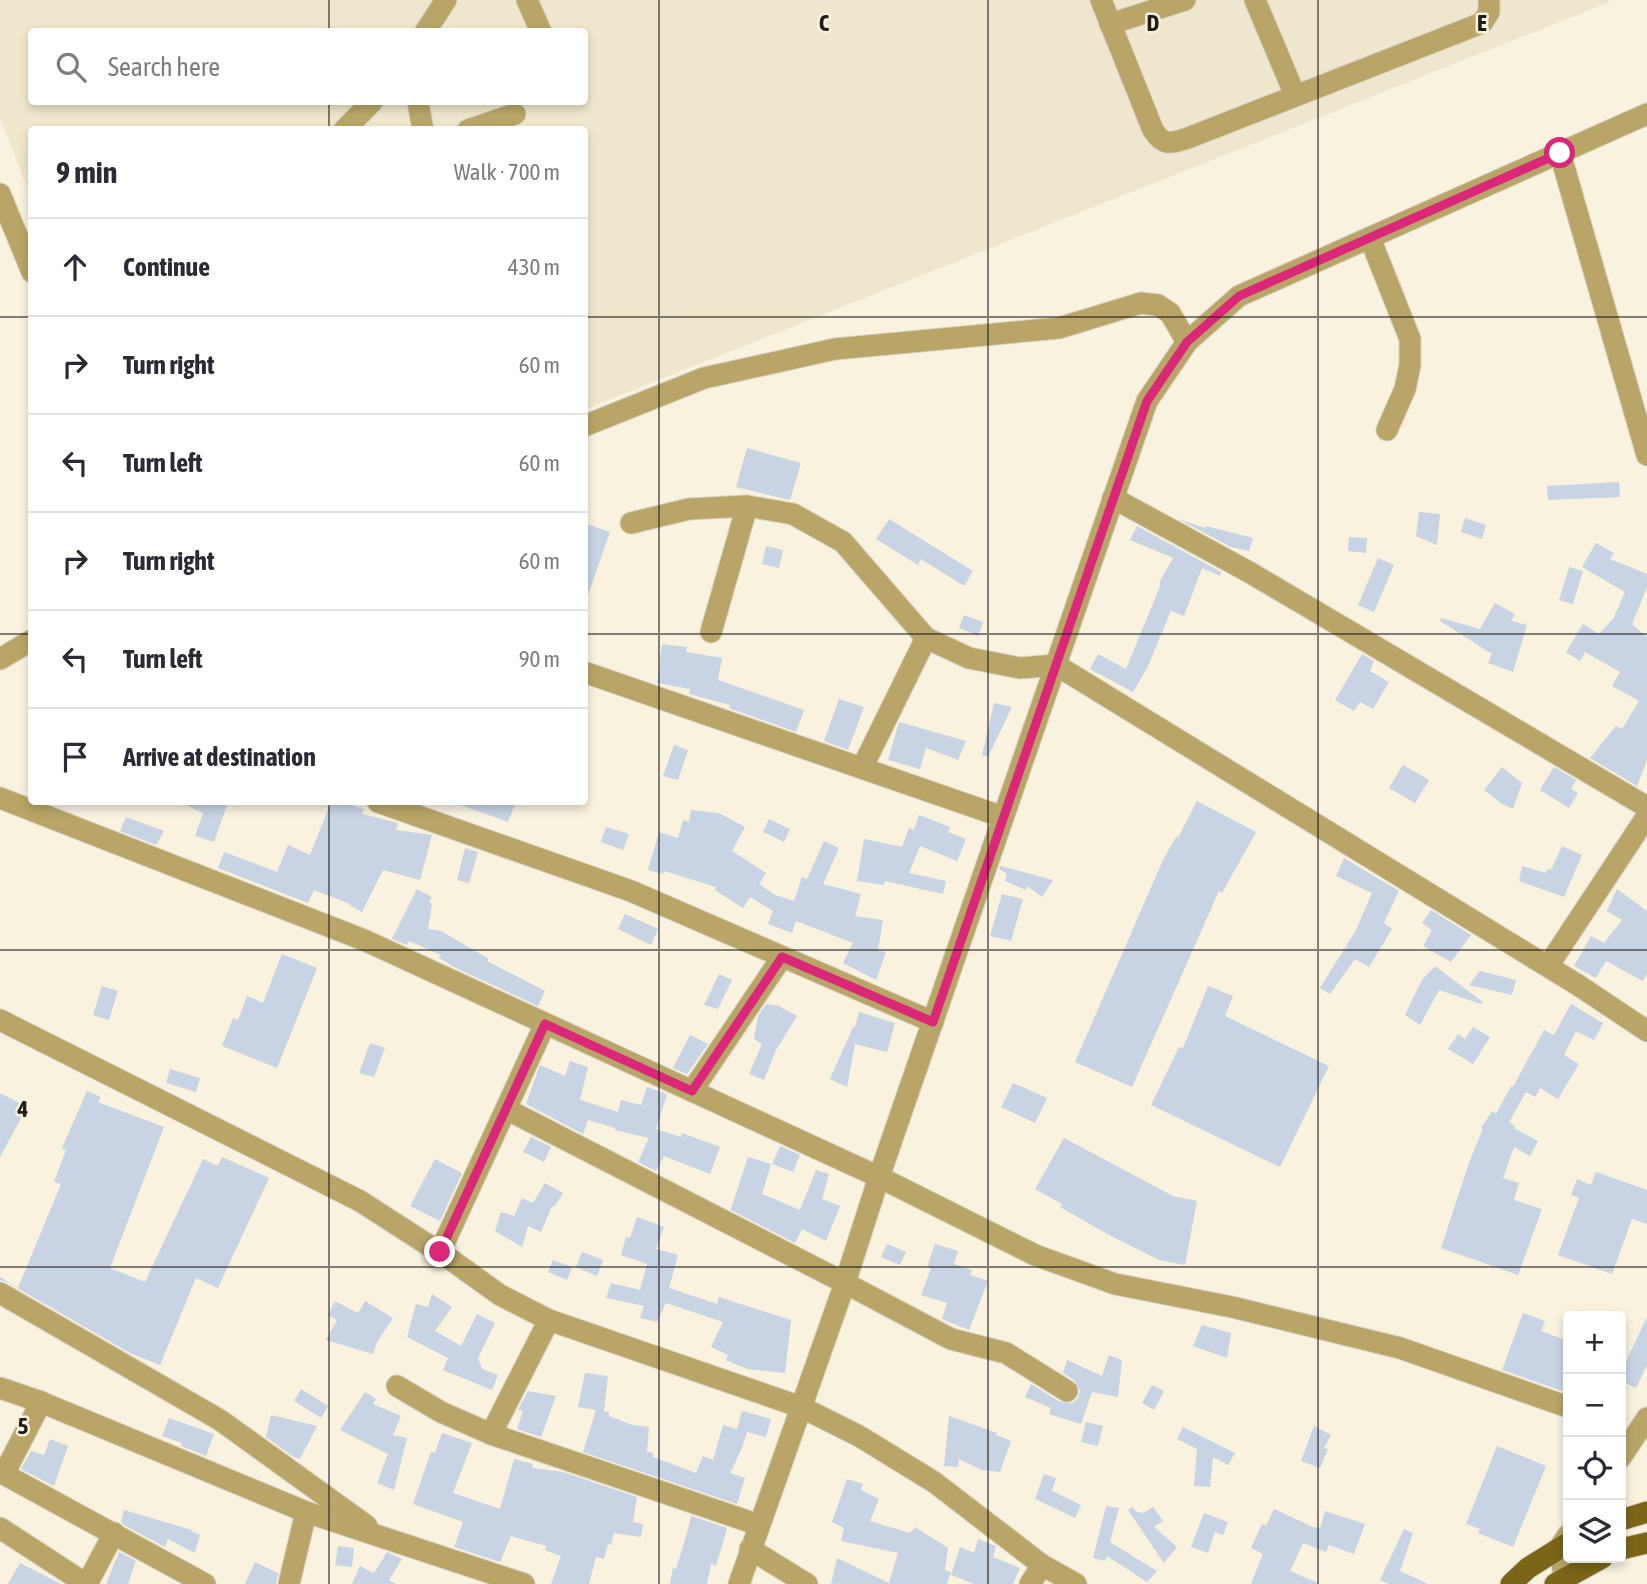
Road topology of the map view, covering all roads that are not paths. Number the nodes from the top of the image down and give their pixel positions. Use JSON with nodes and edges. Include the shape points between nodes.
{"nodes":[{"id":1,"x":446,"y":0,"type":"edge"},
{"id":2,"x":527,"y":0,"type":"edge"},
{"id":3,"x":1101,"y":0,"type":"edge"},
{"id":4,"x":1185,"y":0,"type":"edge"},
{"id":5,"x":1255,"y":0,"type":"edge"},
{"id":6,"x":1489,"y":0,"type":"edge"},
{"id":7,"x":1110,"y":24,"type":"junction"},
{"id":8,"x":428,"y":28,"type":"edge"},
{"id":9,"x":539,"y":28,"type":"edge"},
{"id":10,"x":1295,"y":95,"type":"junction"},
{"id":11,"x":369,"y":105,"type":"edge"},
{"id":12,"x":418,"y":105,"type":"edge"},
{"id":13,"x":515,"y":114,"type":"dead end"},
{"id":14,"x":1647,"y":114,"type":"edge"},
{"id":15,"x":348,"y":126,"type":"edge"},
{"id":16,"x":421,"y":126,"type":"edge"},
{"id":17,"x":480,"y":126,"type":"edge"},
{"id":18,"x":1560,"y":153,"type":"junction"},
{"id":19,"x":0,"y":194,"type":"edge"},
{"id":20,"x":1370,"y":238,"type":"junction"},
{"id":21,"x":28,"y":262,"type":"edge"},
{"id":22,"x":1187,"y":342,"type":"junction"},
{"id":23,"x":588,"y":424,"type":"edge"},
{"id":24,"x":1387,"y":430,"type":"dead end"},
{"id":25,"x":1647,"y":455,"type":"edge"},
{"id":26,"x":1113,"y":498,"type":"junction"},
{"id":27,"x":747,"y":506,"type":"junction"},
{"id":28,"x":631,"y":523,"type":"dead end"},
{"id":29,"x":711,"y":632,"type":"dead end"},
{"id":30,"x":926,"y":638,"type":"junction"},
{"id":31,"x":28,"y":642,"type":"edge"},
{"id":32,"x":0,"y":659,"type":"edge"},
{"id":33,"x":1056,"y":665,"type":"junction"},
{"id":34,"x":588,"y":673,"type":"edge"},
{"id":35,"x":862,"y":768,"type":"junction"},
{"id":36,"x":0,"y":798,"type":"edge"},
{"id":37,"x":387,"y":805,"type":"edge"},
{"id":38,"x":1647,"y":807,"type":"edge"},
{"id":39,"x":1647,"y":816,"type":"edge"},
{"id":40,"x":1003,"y":817,"type":"junction"},
{"id":41,"x":782,"y":957,"type":"junction"},
{"id":42,"x":1548,"y":966,"type":"junction"},
{"id":43,"x":0,"y":1020,"type":"edge"},
{"id":44,"x":933,"y":1022,"type":"junction"},
{"id":45,"x":545,"y":1024,"type":"junction"},
{"id":46,"x":1647,"y":1031,"type":"edge"},
{"id":47,"x":692,"y":1091,"type":"junction"},
{"id":48,"x":506,"y":1109,"type":"junction"},
{"id":49,"x":879,"y":1177,"type":"junction"},
{"id":50,"x":440,"y":1252,"type":"junction"},
{"id":51,"x":845,"y":1283,"type":"junction"},
{"id":52,"x":0,"y":1293,"type":"edge"},
{"id":53,"x":550,"y":1320,"type":"junction"},
{"id":54,"x":397,"y":1386,"type":"dead end"},
{"id":55,"x":0,"y":1388,"type":"edge"},
{"id":56,"x":1067,"y":1391,"type":"dead end"},
{"id":57,"x":41,"y":1402,"type":"junction"},
{"id":58,"x":1563,"y":1405,"type":"edge"},
{"id":59,"x":801,"y":1407,"type":"junction"},
{"id":60,"x":1635,"y":1425,"type":"edge"},
{"id":61,"x":491,"y":1434,"type":"junction"},
{"id":62,"x":1626,"y":1446,"type":"edge"},
{"id":63,"x":2,"y":1473,"type":"edge"},
{"id":64,"x":306,"y":1512,"type":"junction"},
{"id":65,"x":1647,"y":1512,"type":"edge"},
{"id":66,"x":1626,"y":1518,"type":"edge"},
{"id":67,"x":759,"y":1525,"type":"junction"},
{"id":68,"x":0,"y":1528,"type":"edge"},
{"id":69,"x":114,"y":1533,"type":"junction"},
{"id":70,"x":386,"y":1539,"type":"junction"},
{"id":71,"x":1563,"y":1543,"type":"edge"},
{"id":72,"x":1647,"y":1543,"type":"edge"},
{"id":73,"x":1626,"y":1548,"type":"edge"},
{"id":74,"x":750,"y":1549,"type":"junction"},
{"id":75,"x":1563,"y":1555,"type":"edge"},
{"id":76,"x":1593,"y":1563,"type":"edge"},
{"id":77,"x":1042,"y":1565,"type":"junction"},
{"id":78,"x":1559,"y":1581,"type":"edge"},
{"id":79,"x":87,"y":1584,"type":"edge"},
{"id":80,"x":205,"y":1584,"type":"edge"},
{"id":81,"x":289,"y":1584,"type":"edge"},
{"id":82,"x":524,"y":1584,"type":"edge"},
{"id":83,"x":739,"y":1584,"type":"edge"},
{"id":84,"x":807,"y":1584,"type":"edge"},
{"id":85,"x":1030,"y":1584,"type":"edge"},
{"id":86,"x":1076,"y":1584,"type":"edge"},
{"id":87,"x":1511,"y":1584,"type":"edge"}],
"edges":[{"from":1,"to":8,"type":"street"},
{"from":2,"to":9,"type":"street"},
{"from":3,"to":7,"type":"street"},
{"from":4,"to":7,"type":"street"},
{"from":5,"to":10,"type":"street"},
{"from":6,"to":10,"type":"street","via":[[1482,23]]},
{"from":7,"to":10,"type":"street","via":[[1159,140],[1188,138]]},
{"from":11,"to":15,"type":"street"},
{"from":12,"to":16,"type":"street"},
{"from":13,"to":17,"type":"street"},
{"from":14,"to":18,"type":"street"},
{"from":18,"to":20,"type":"street"},
{"from":18,"to":25,"type":"street"},
{"from":19,"to":21,"type":"street"},
{"from":20,"to":22,"type":"street","via":[[1239,296]]},
{"from":20,"to":24,"type":"street","via":[[1409,340],[1405,390]]},
{"from":22,"to":23,"type":"street","via":[[1170,313],[1158,305],[1141,303],[1059,328],[835,349],[704,378]]},
{"from":22,"to":26,"type":"street","via":[[1147,401]]},
{"from":26,"to":33,"type":"street"},
{"from":26,"to":38,"type":"street","via":[[1249,572]]},
{"from":27,"to":28,"type":"street","via":[[689,509]]},
{"from":27,"to":29,"type":"street"},
{"from":27,"to":30,"type":"street","via":[[793,514],[843,542]]},
{"from":30,"to":33,"type":"street","via":[[969,658],[1020,668]]},
{"from":30,"to":35,"type":"street"},
{"from":31,"to":32,"type":"street"},
{"from":33,"to":40,"type":"street"},
{"from":33,"to":42,"type":"street"},
{"from":34,"to":35,"type":"street"},
{"from":35,"to":40,"type":"street"},
{"from":36,"to":45,"type":"street","via":[[364,940]]},
{"from":37,"to":41,"type":"street","via":[[631,891]]},
{"from":39,"to":42,"type":"street"},
{"from":40,"to":44,"type":"street"},
{"from":41,"to":44,"type":"street"},
{"from":41,"to":47,"type":"street"},
{"from":42,"to":46,"type":"street"},
{"from":43,"to":50,"type":"street","via":[[360,1201]]},
{"from":44,"to":49,"type":"street"},
{"from":45,"to":47,"type":"street"},
{"from":45,"to":48,"type":"street"},
{"from":47,"to":49,"type":"street"},
{"from":48,"to":50,"type":"street"},
{"from":48,"to":51,"type":"street"},
{"from":49,"to":51,"type":"street"},
{"from":49,"to":58,"type":"street","via":[[1035,1255],[1115,1284],[1400,1348]]},
{"from":50,"to":53,"type":"street","via":[[500,1295]]},
{"from":51,"to":56,"type":"street","via":[[951,1339],[1006,1353]]},
{"from":51,"to":59,"type":"street"},
{"from":52,"to":70,"type":"street","via":[[220,1420]]},
{"from":53,"to":59,"type":"street"},
{"from":53,"to":61,"type":"street"},
{"from":54,"to":61,"type":"street"},
{"from":55,"to":57,"type":"street"},
{"from":57,"to":63,"type":"street"},
{"from":57,"to":64,"type":"street"},
{"from":59,"to":67,"type":"street"},
{"from":59,"to":77,"type":"street","via":[[934,1482]]},
{"from":60,"to":62,"type":"street"},
{"from":61,"to":67,"type":"street"},
{"from":63,"to":69,"type":"street"},
{"from":64,"to":70,"type":"street"},
{"from":64,"to":81,"type":"street"},
{"from":65,"to":66,"type":"main road"},
{"from":67,"to":74,"type":"street"},
{"from":68,"to":79,"type":"street"},
{"from":69,"to":79,"type":"street"},
{"from":69,"to":80,"type":"street"},
{"from":70,"to":82,"type":"street"},
{"from":71,"to":87,"type":"main road"},
{"from":72,"to":73,"type":"main road"},
{"from":74,"to":83,"type":"street"},
{"from":74,"to":84,"type":"street"},
{"from":75,"to":78,"type":"street"},
{"from":76,"to":78,"type":"main road"},
{"from":77,"to":85,"type":"street"},
{"from":77,"to":86,"type":"street"}]}
